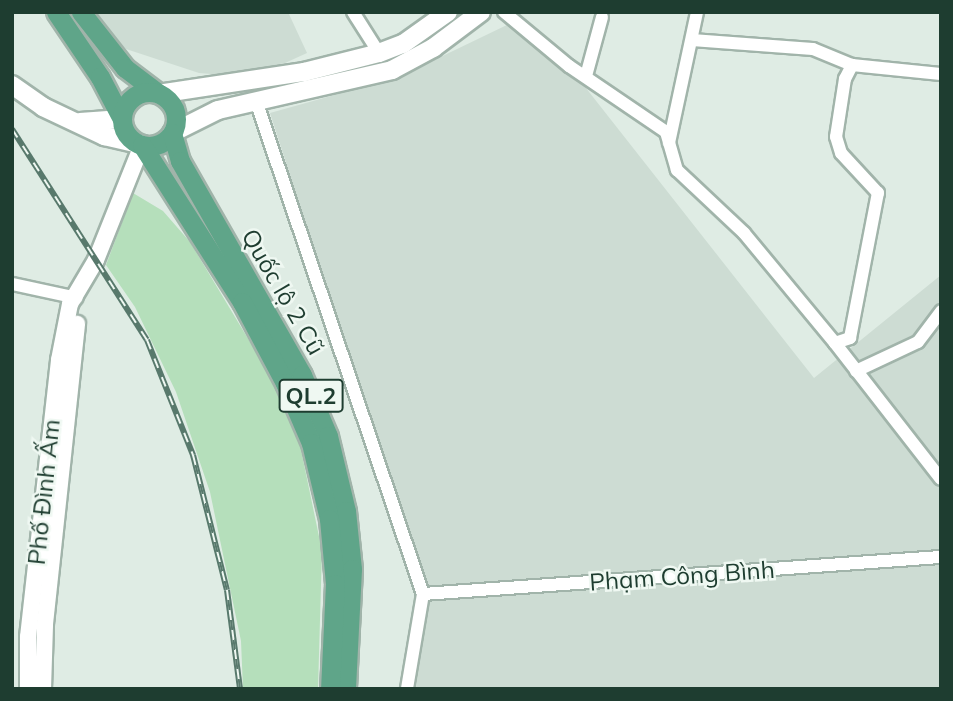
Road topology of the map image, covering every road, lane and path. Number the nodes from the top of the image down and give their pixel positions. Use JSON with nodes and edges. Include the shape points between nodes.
{"nodes":[{"id":1,"x":56,"y":12,"type":"edge"},
{"id":2,"x":81,"y":12,"type":"edge"},
{"id":3,"x":353,"y":12,"type":"edge"},
{"id":4,"x":449,"y":12,"type":"edge"},
{"id":5,"x":481,"y":12,"type":"edge"},
{"id":6,"x":504,"y":12,"type":"edge"},
{"id":7,"x":697,"y":12,"type":"edge"},
{"id":8,"x":601,"y":14,"type":"edge"},
{"id":9,"x":692,"y":40,"type":"junction"},
{"id":10,"x":379,"y":53,"type":"junction"},
{"id":11,"x":852,"y":65,"type":"junction"},
{"id":12,"x":941,"y":75,"type":"edge"},
{"id":13,"x":586,"y":76,"type":"junction"},
{"id":14,"x":12,"y":85,"type":"edge"},
{"id":15,"x":158,"y":94,"type":"junction"},
{"id":16,"x":256,"y":101,"type":"junction"},
{"id":17,"x":122,"y":119,"type":"junction"},
{"id":18,"x":76,"y":122,"type":"junction"},
{"id":19,"x":172,"y":133,"type":"junction"},
{"id":20,"x":669,"y":144,"type":"junction"},
{"id":21,"x":142,"y":145,"type":"junction"},
{"id":22,"x":12,"y":284,"type":"edge"},
{"id":23,"x":76,"y":298,"type":"junction"},
{"id":24,"x":941,"y":311,"type":"edge"},
{"id":25,"x":835,"y":343,"type":"junction"},
{"id":26,"x":856,"y":371,"type":"junction"},
{"id":27,"x":941,"y":479,"type":"edge"},
{"id":28,"x":941,"y":557,"type":"edge"},
{"id":29,"x":423,"y":594,"type":"junction"},
{"id":30,"x":28,"y":689,"type":"edge"},
{"id":31,"x":43,"y":689,"type":"edge"},
{"id":32,"x":330,"y":689,"type":"edge"},
{"id":33,"x":346,"y":689,"type":"edge"},
{"id":34,"x":407,"y":689,"type":"edge"}],
"edges":[{"from":1,"to":17,"type":"main road","number":"QL.2"},
{"from":2,"to":15,"type":"main road","number":"QL.2","via":[[134,77]]},
{"from":3,"to":10,"type":"street"},
{"from":4,"to":10,"type":"main road","via":[[403,44]]},
{"from":5,"to":16,"type":"main road","via":[[412,62],[392,71]]},
{"from":6,"to":13,"type":"street"},
{"from":7,"to":9,"type":"street"},
{"from":8,"to":13,"type":"street"},
{"from":9,"to":11,"type":"street","via":[[813,49]]},
{"from":9,"to":20,"type":"street"},
{"from":10,"to":15,"type":"main road","via":[[304,72]]},
{"from":11,"to":12,"type":"street"},
{"from":11,"to":25,"type":"street","via":[[845,79],[836,137],[841,153],[878,193],[850,338]]},
{"from":13,"to":20,"type":"street","via":[[666,132]]},
{"from":14,"to":18,"type":"main road","via":[[34,102]]},
{"from":15,"to":17,"type":"main road","via":[[133,96]]},
{"from":15,"to":19,"type":"main road","number":"QL.2","via":[[174,110]]},
{"from":16,"to":19,"type":"main road","via":[[205,115]]},
{"from":16,"to":29,"type":"street"},
{"from":17,"to":18,"type":"main road"},
{"from":17,"to":21,"type":"main road","number":"QL.2","via":[[127,135]]},
{"from":18,"to":21,"type":"main road","via":[[112,139]]},
{"from":19,"to":21,"type":"main road","via":[[159,144]]},
{"from":19,"to":33,"type":"main road","name":"Quốc lộ 2 Cũ","number":"QL.2","via":[[183,166],[302,375],[328,436],[346,511],[352,569]]},
{"from":20,"to":25,"type":"street","via":[[677,170],[744,233]]},
{"from":21,"to":23,"type":"street","name":"Phố Đình Ấm"},
{"from":21,"to":32,"type":"main road","name":"Quốc lộ 2 Cũ","number":"QL.2","via":[[242,302],[311,443],[329,519],[335,584]]},
{"from":22,"to":23,"type":"street"},
{"from":23,"to":30,"type":"street","name":"Phố Đình Ấm","via":[[70,304],[59,360],[28,637]]},
{"from":23,"to":31,"type":"street","name":"Phố Đình Ấm","via":[[81,306],[45,624]]},
{"from":24,"to":26,"type":"street","via":[[918,342]]},
{"from":25,"to":26,"type":"street"},
{"from":26,"to":27,"type":"street"},
{"from":28,"to":29,"type":"street","name":"Phạm Công Bình"},
{"from":29,"to":34,"type":"street"}]}
